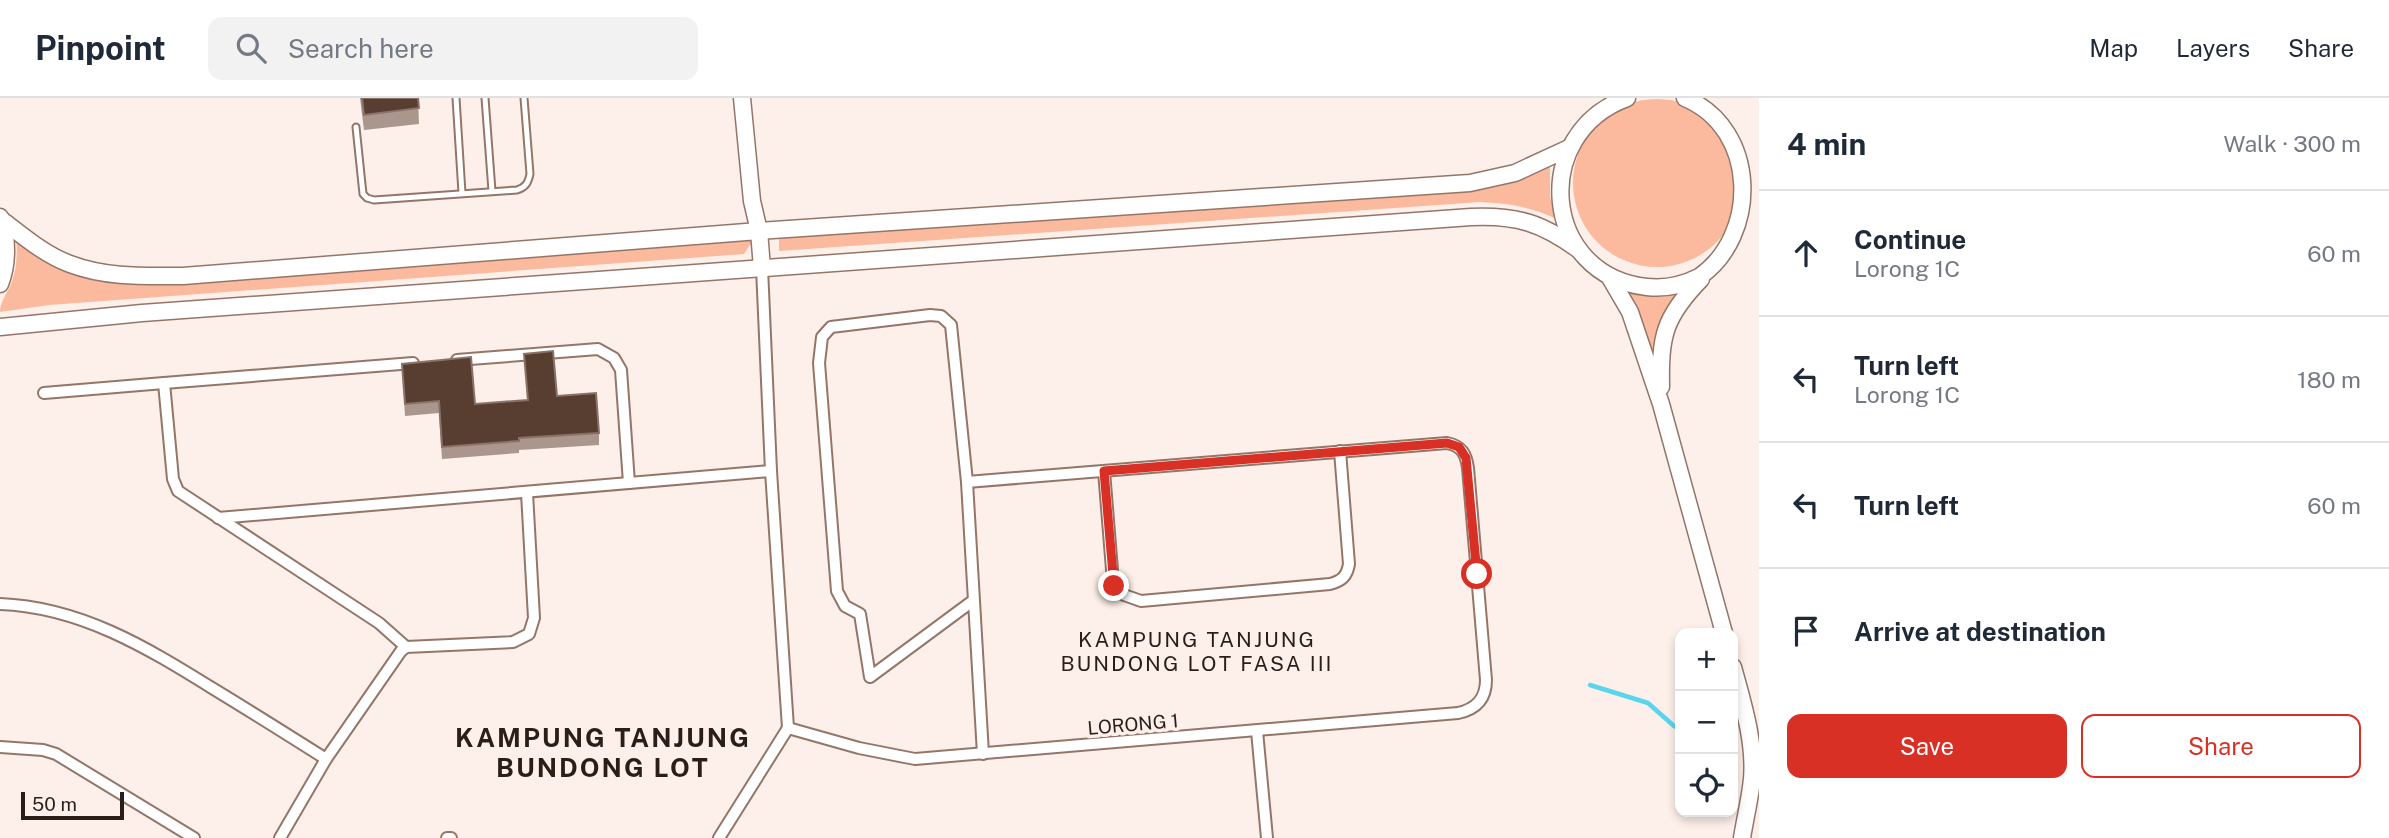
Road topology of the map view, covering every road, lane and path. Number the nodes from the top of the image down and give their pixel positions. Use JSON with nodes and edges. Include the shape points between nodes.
{"nodes":[{"id":1,"x":456,"y":98,"type":"edge"},
{"id":2,"x":485,"y":98,"type":"edge"},
{"id":3,"x":524,"y":98,"type":"edge"},
{"id":4,"x":742,"y":98,"type":"edge"},
{"id":5,"x":1685,"y":98,"type":"edge"},
{"id":6,"x":1621,"y":99,"type":"edge"},
{"id":7,"x":1710,"y":105,"type":"edge"},
{"id":8,"x":356,"y":127,"type":"dead end"},
{"id":9,"x":1569,"y":148,"type":"junction"},
{"id":10,"x":492,"y":191,"type":"junction"},
{"id":11,"x":462,"y":193,"type":"junction"},
{"id":12,"x":1,"y":219,"type":"edge"},
{"id":13,"x":759,"y":231,"type":"junction"},
{"id":14,"x":1579,"y":250,"type":"junction"},
{"id":15,"x":762,"y":268,"type":"junction"},
{"id":16,"x":1709,"y":272,"type":"junction"},
{"id":17,"x":1609,"y":276,"type":"junction"},
{"id":18,"x":0,"y":284,"type":"edge"},
{"id":19,"x":0,"y":327,"type":"edge"},
{"id":20,"x":449,"y":360,"type":"edge"},
{"id":21,"x":422,"y":363,"type":"edge"},
{"id":22,"x":164,"y":383,"type":"junction"},
{"id":23,"x":44,"y":393,"type":"dead end"},
{"id":24,"x":1661,"y":404,"type":"junction"},
{"id":25,"x":1340,"y":451,"type":"junction"},
{"id":26,"x":771,"y":471,"type":"junction"},
{"id":27,"x":1104,"y":471,"type":"junction"},
{"id":28,"x":967,"y":482,"type":"junction"},
{"id":29,"x":629,"y":483,"type":"junction"},
{"id":30,"x":527,"y":493,"type":"junction"},
{"id":31,"x":218,"y":519,"type":"junction"},
{"id":32,"x":974,"y":600,"type":"junction"},
{"id":33,"x":0,"y":604,"type":"edge"},
{"id":34,"x":1723,"y":628,"type":"edge"},
{"id":35,"x":407,"y":647,"type":"junction"},
{"id":36,"x":1738,"y":686,"type":"edge"},
{"id":37,"x":788,"y":728,"type":"junction"},
{"id":38,"x":1257,"y":731,"type":"junction"},
{"id":39,"x":0,"y":747,"type":"edge"},
{"id":40,"x":983,"y":754,"type":"junction"},
{"id":41,"x":326,"y":759,"type":"junction"},
{"id":42,"x":194,"y":838,"type":"edge"},
{"id":43,"x":280,"y":838,"type":"edge"},
{"id":44,"x":719,"y":838,"type":"edge"},
{"id":45,"x":1267,"y":838,"type":"edge"},
{"id":46,"x":1742,"y":838,"type":"edge"}],
"edges":[{"from":1,"to":11,"type":"lane"},
{"from":2,"to":10,"type":"lane"},
{"from":3,"to":10,"type":"lane","via":[[528,183],[517,190]]},
{"from":4,"to":13,"type":"main road"},
{"from":5,"to":7,"type":"main road"},
{"from":6,"to":9,"type":"main road","via":[[1597,113]]},
{"from":7,"to":16,"type":"main road","via":[[1746,155],[1752,192],[1745,229]]},
{"from":8,"to":11,"type":"lane","via":[[362,190],[367,198]]},
{"from":9,"to":13,"type":"main road","via":[[1515,173],[1470,183]]},
{"from":9,"to":14,"type":"main road","via":[[1560,174],[1559,201]]},
{"from":10,"to":11,"type":"lane"},
{"from":12,"to":13,"type":"main road","via":[[69,264],[104,274],[143,276]]},
{"from":12,"to":18,"type":"main road","via":[[6,259]]},
{"from":13,"to":15,"type":"main road"},
{"from":14,"to":15,"type":"main road","via":[[1536,224],[1486,216]]},
{"from":14,"to":17,"type":"main road"},
{"from":15,"to":19,"type":"main road"},
{"from":15,"to":26,"type":"street"},
{"from":16,"to":17,"type":"main road","via":[[1659,287],[1628,284]]},
{"from":16,"to":24,"type":"main road","via":[[1672,314],[1662,337]]},
{"from":17,"to":24,"type":"main road","via":[[1630,312]]},
{"from":20,"to":29,"type":"street","via":[[598,349],[610,355],[621,370]]},
{"from":21,"to":22,"type":"street"},
{"from":22,"to":23,"type":"street"},
{"from":22,"to":31,"type":"street","via":[[174,484]]},
{"from":24,"to":34,"type":"main road"},
{"from":25,"to":27,"type":"street"},
{"from":25,"to":27,"type":"street","via":[[1349,564],[1341,580],[1141,601],[1119,591],[1113,582]]},
{"from":25,"to":38,"type":"street","name":"LORONG 1","via":[[1447,443],[1464,451],[1485,692],[1470,709],[1458,713]]},
{"from":26,"to":29,"type":"street"},
{"from":26,"to":37,"type":"street"},
{"from":27,"to":28,"type":"street"},
{"from":28,"to":32,"type":"street"},
{"from":28,"to":32,"type":"street","via":[[952,332],[946,319],[930,315],[825,331],[819,363],[837,591],[845,606],[860,614],[870,677]]},
{"from":29,"to":30,"type":"street"},
{"from":30,"to":31,"type":"street"},
{"from":30,"to":35,"type":"street","via":[[534,618],[529,634],[513,642]]},
{"from":31,"to":35,"type":"street","via":[[384,627]]},
{"from":32,"to":40,"type":"street"},
{"from":33,"to":41,"type":"street","via":[[61,613],[108,628]]},
{"from":35,"to":41,"type":"street","via":[[394,659]]},
{"from":36,"to":46,"type":"main road","via":[[1752,760]]},
{"from":37,"to":40,"type":"street","name":"LORONG 1","via":[[915,759]]},
{"from":37,"to":44,"type":"street"},
{"from":38,"to":40,"type":"street","name":"LORONG 1"},
{"from":38,"to":45,"type":"street"},
{"from":39,"to":42,"type":"street","via":[[43,750],[65,758]]},
{"from":41,"to":43,"type":"street"}]}
